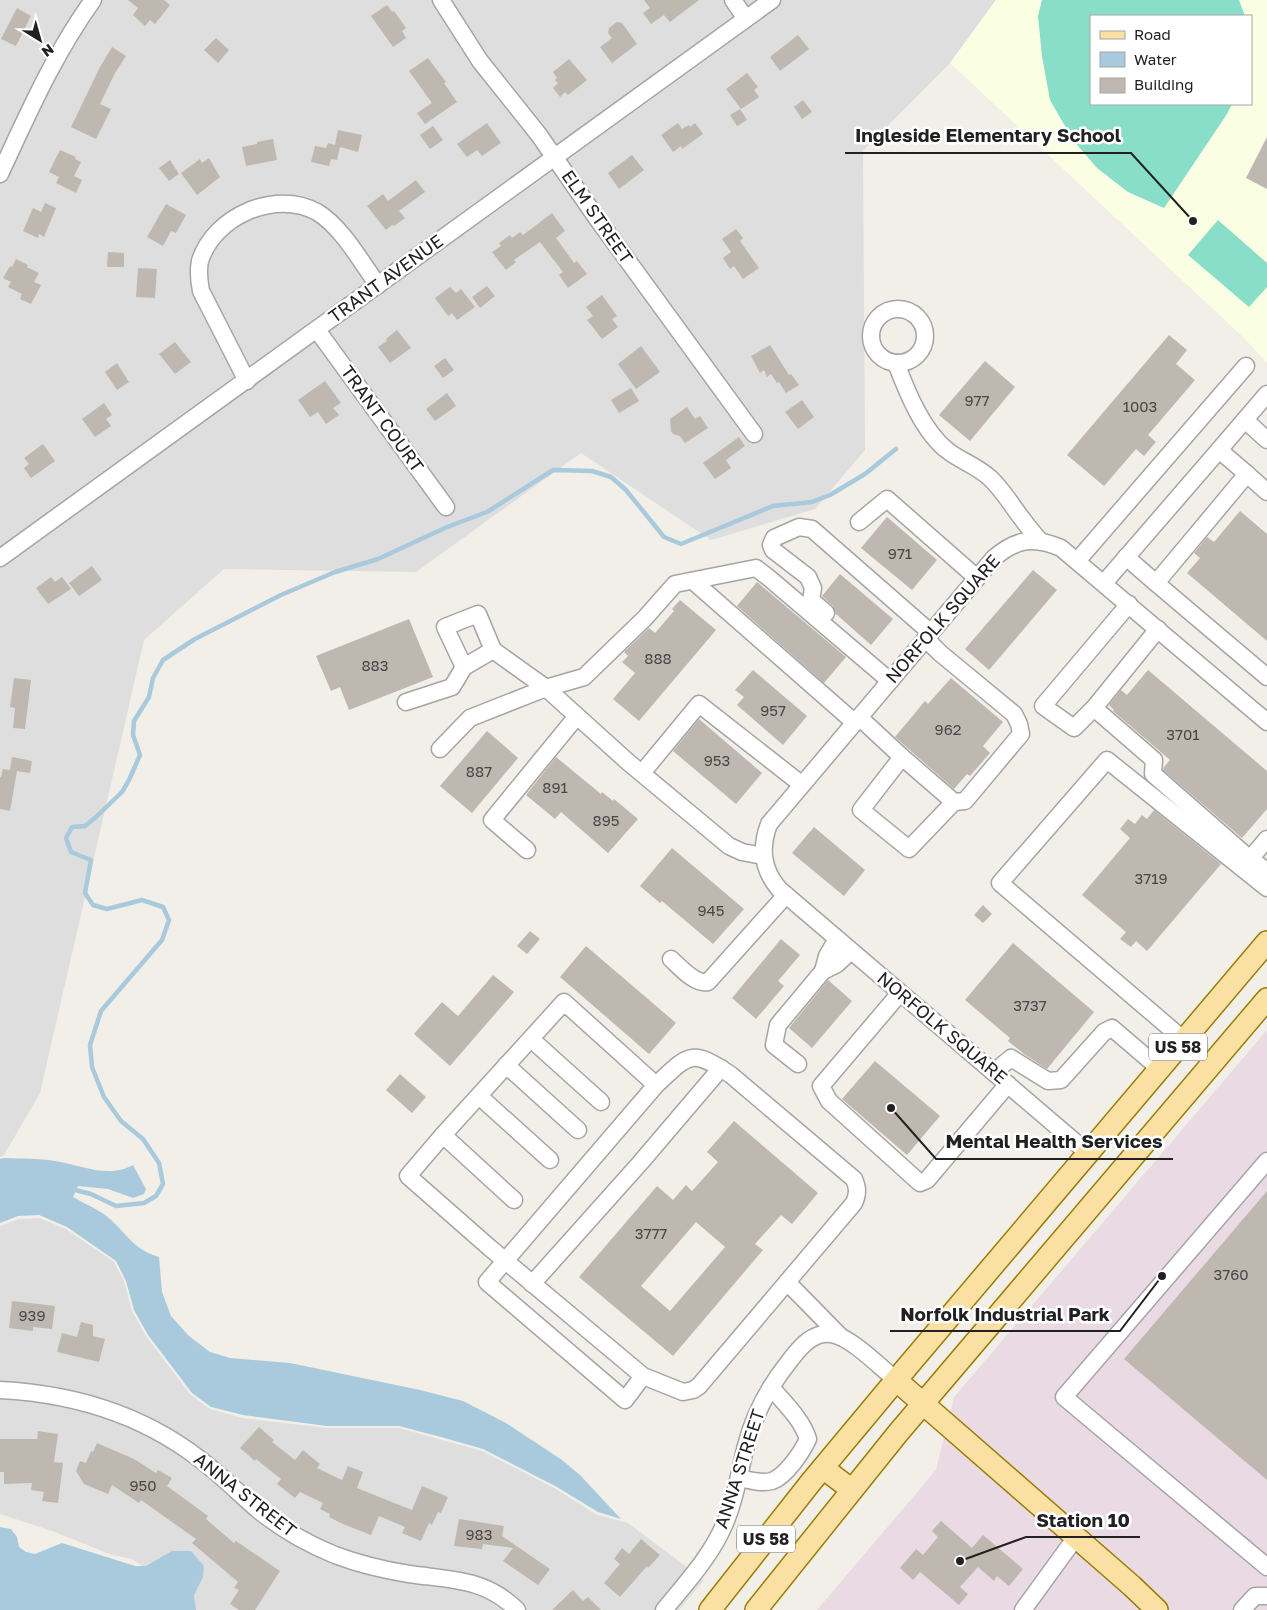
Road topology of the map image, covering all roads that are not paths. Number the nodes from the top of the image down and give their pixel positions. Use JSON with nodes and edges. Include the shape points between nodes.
{"nodes":[{"id":1,"x":93,"y":0,"type":"edge"},
{"id":2,"x":441,"y":0,"type":"edge"},
{"id":3,"x":733,"y":0,"type":"edge"},
{"id":4,"x":772,"y":0,"type":"edge"},
{"id":5,"x":746,"y":19,"type":"junction"},
{"id":6,"x":554,"y":157,"type":"junction"},
{"id":7,"x":0,"y":174,"type":"edge"},
{"id":8,"x":378,"y":285,"type":"junction"},
{"id":9,"x":317,"y":330,"type":"junction"},
{"id":10,"x":896,"y":363,"type":"dead end"},
{"id":11,"x":1246,"y":366,"type":"dead end"},
{"id":12,"x":247,"y":381,"type":"junction"},
{"id":13,"x":1267,"y":394,"type":"edge"},
{"id":14,"x":1245,"y":420,"type":"junction"},
{"id":15,"x":754,"y":434,"type":"dead end"},
{"id":16,"x":1267,"y":440,"type":"edge"},
{"id":17,"x":1219,"y":450,"type":"junction"},
{"id":18,"x":1247,"y":474,"type":"junction"},
{"id":19,"x":1267,"y":492,"type":"edge"},
{"id":20,"x":446,"y":507,"type":"dead end"},
{"id":21,"x":859,"y":522,"type":"dead end"},
{"id":22,"x":1040,"y":541,"type":"junction"},
{"id":23,"x":1126,"y":557,"type":"junction"},
{"id":24,"x":0,"y":558,"type":"edge"},
{"id":25,"x":1077,"y":561,"type":"junction"},
{"id":26,"x":977,"y":578,"type":"junction"},
{"id":27,"x":693,"y":581,"type":"junction"},
{"id":28,"x":1104,"y":583,"type":"junction"},
{"id":29,"x":1156,"y":583,"type":"junction"},
{"id":30,"x":1129,"y":604,"type":"junction"},
{"id":31,"x":1158,"y":629,"type":"junction"},
{"id":32,"x":929,"y":636,"type":"junction"},
{"id":33,"x":493,"y":650,"type":"junction"},
{"id":34,"x":464,"y":667,"type":"junction"},
{"id":35,"x":893,"y":677,"type":"junction"},
{"id":36,"x":1267,"y":677,"type":"edge"},
{"id":37,"x":546,"y":688,"type":"junction"},
{"id":38,"x":406,"y":702,"type":"dead end"},
{"id":39,"x":1094,"y":708,"type":"junction"},
{"id":40,"x":577,"y":716,"type":"junction"},
{"id":41,"x":857,"y":720,"type":"junction"},
{"id":42,"x":1267,"y":722,"type":"edge"},
{"id":43,"x":440,"y":749,"type":"dead end"},
{"id":44,"x":902,"y":756,"type":"junction"},
{"id":45,"x":642,"y":773,"type":"junction"},
{"id":46,"x":802,"y":784,"type":"junction"},
{"id":47,"x":954,"y":802,"type":"junction"},
{"id":48,"x":1267,"y":839,"type":"edge"},
{"id":49,"x":527,"y":850,"type":"dead end"},
{"id":50,"x":763,"y":856,"type":"junction"},
{"id":51,"x":1250,"y":859,"type":"junction"},
{"id":52,"x":1267,"y":871,"type":"edge"},
{"id":53,"x":1267,"y":888,"type":"edge"},
{"id":54,"x":786,"y":895,"type":"junction"},
{"id":55,"x":837,"y":939,"type":"junction"},
{"id":56,"x":1267,"y":942,"type":"edge"},
{"id":57,"x":851,"y":951,"type":"junction"},
{"id":58,"x":671,"y":959,"type":"dead end"},
{"id":59,"x":823,"y":971,"type":"junction"},
{"id":60,"x":900,"y":993,"type":"junction"},
{"id":61,"x":1267,"y":999,"type":"edge"},
{"id":62,"x":530,"y":1039,"type":"junction"},
{"id":63,"x":1184,"y":1040,"type":"junction"},
{"id":64,"x":798,"y":1064,"type":"dead end"},
{"id":65,"x":506,"y":1065,"type":"junction"},
{"id":66,"x":721,"y":1068,"type":"junction"},
{"id":67,"x":1160,"y":1069,"type":"junction"},
{"id":68,"x":994,"y":1072,"type":"junction"},
{"id":69,"x":1008,"y":1084,"type":"junction"},
{"id":70,"x":656,"y":1085,"type":"junction"},
{"id":71,"x":478,"y":1096,"type":"junction"},
{"id":72,"x":601,"y":1102,"type":"dead end"},
{"id":73,"x":578,"y":1130,"type":"dead end"},
{"id":74,"x":442,"y":1135,"type":"junction"},
{"id":75,"x":1088,"y":1152,"type":"junction"},
{"id":76,"x":550,"y":1160,"type":"dead end"},
{"id":77,"x":1267,"y":1161,"type":"edge"},
{"id":78,"x":514,"y":1200,"type":"dead end"},
{"id":79,"x":505,"y":1261,"type":"junction"},
{"id":80,"x":787,"y":1282,"type":"junction"},
{"id":81,"x":532,"y":1284,"type":"junction"},
{"id":82,"x":841,"y":1336,"type":"junction"},
{"id":83,"x":643,"y":1376,"type":"junction"},
{"id":84,"x":896,"y":1380,"type":"junction"},
{"id":85,"x":771,"y":1387,"type":"junction"},
{"id":86,"x":0,"y":1390,"type":"edge"},
{"id":87,"x":923,"y":1404,"type":"junction"},
{"id":88,"x":823,"y":1468,"type":"junction"},
{"id":89,"x":740,"y":1478,"type":"junction"},
{"id":90,"x":852,"y":1490,"type":"junction"},
{"id":91,"x":1076,"y":1537,"type":"junction"},
{"id":92,"x":1267,"y":1567,"type":"edge"},
{"id":93,"x":1267,"y":1596,"type":"edge"},
{"id":94,"x":1146,"y":1606,"type":"edge"},
{"id":95,"x":517,"y":1610,"type":"edge"},
{"id":96,"x":664,"y":1610,"type":"edge"},
{"id":97,"x":710,"y":1610,"type":"edge"},
{"id":98,"x":756,"y":1610,"type":"edge"},
{"id":99,"x":1023,"y":1610,"type":"edge"},
{"id":100,"x":1242,"y":1610,"type":"edge"}],
"edges":[{"from":1,"to":7,"type":"street","via":[[40,89]]},
{"from":2,"to":6,"type":"street","name":"ELM STREET","via":[[480,60]]},
{"from":3,"to":5,"type":"street"},
{"from":4,"to":5,"type":"street","name":"TRANT AVENUE"},
{"from":5,"to":6,"type":"street","name":"TRANT AVENUE"},
{"from":6,"to":8,"type":"street","name":"TRANT AVENUE"},
{"from":6,"to":15,"type":"street","name":"ELM STREET"},
{"from":8,"to":9,"type":"street","name":"TRANT AVENUE"},
{"from":8,"to":12,"type":"street","via":[[340,233],[317,212],[302,205],[270,204],[237,217],[207,247],[200,262],[198,278],[201,292]]},
{"from":9,"to":12,"type":"street","name":"TRANT AVENUE"},
{"from":9,"to":20,"type":"street","name":"TRANT COURT"},
{"from":10,"to":22,"type":"street","via":[[910,397],[937,441],[990,478]]},
{"from":11,"to":25,"type":"street"},
{"from":12,"to":24,"type":"street","name":"TRANT AVENUE"},
{"from":13,"to":14,"type":"street"},
{"from":14,"to":16,"type":"street"},
{"from":14,"to":17,"type":"street"},
{"from":17,"to":18,"type":"street"},
{"from":17,"to":23,"type":"street"},
{"from":18,"to":19,"type":"street"},
{"from":18,"to":29,"type":"street"},
{"from":21,"to":26,"type":"street","via":[[887,499]]},
{"from":22,"to":25,"type":"street","name":"NORFOLK SQUARE","via":[[1061,548]]},
{"from":22,"to":26,"type":"street","name":"NORFOLK SQUARE","via":[[1024,541],[1004,549]]},
{"from":23,"to":28,"type":"street"},
{"from":23,"to":29,"type":"street"},
{"from":25,"to":28,"type":"street","name":"NORFOLK SQUARE"},
{"from":26,"to":32,"type":"street","name":"NORFOLK SQUARE"},
{"from":27,"to":35,"type":"street","via":[[756,568]]},
{"from":27,"to":37,"type":"street","via":[[675,584],[584,677]]},
{"from":27,"to":41,"type":"street"},
{"from":28,"to":30,"type":"street","name":"NORFOLK SQUARE"},
{"from":29,"to":36,"type":"street"},
{"from":30,"to":31,"type":"street","name":"NORFOLK SQUARE"},
{"from":30,"to":39,"type":"street","via":[[1043,706],[1074,728]]},
{"from":31,"to":39,"type":"street"},
{"from":31,"to":42,"type":"street","name":"NORFOLK SQUARE"},
{"from":32,"to":35,"type":"street","name":"NORFOLK SQUARE"},
{"from":32,"to":35,"type":"street","via":[[812,529],[799,527],[774,538],[773,550],[808,577],[813,588],[811,600]]},
{"from":32,"to":47,"type":"street","via":[[940,653],[1014,714],[1019,724],[1020,734],[965,801]]},
{"from":33,"to":34,"type":"street"},
{"from":33,"to":34,"type":"street","via":[[478,614],[445,627]]},
{"from":33,"to":37,"type":"street"},
{"from":34,"to":38,"type":"street","via":[[452,687]]},
{"from":35,"to":41,"type":"street","name":"NORFOLK SQUARE"},
{"from":37,"to":40,"type":"street"},
{"from":37,"to":43,"type":"street","via":[[470,718]]},
{"from":39,"to":51,"type":"street","via":[[1154,760],[1153,774]]},
{"from":40,"to":45,"type":"street"},
{"from":40,"to":49,"type":"street","via":[[492,820]]},
{"from":41,"to":44,"type":"street"},
{"from":41,"to":46,"type":"street","name":"NORFOLK SQUARE"},
{"from":44,"to":47,"type":"street"},
{"from":44,"to":47,"type":"street","via":[[862,810],[909,850]]},
{"from":45,"to":46,"type":"street","via":[[699,704]]},
{"from":45,"to":50,"type":"street","via":[[729,846]]},
{"from":46,"to":50,"type":"street","name":"NORFOLK SQUARE","via":[[769,824]]},
{"from":48,"to":51,"type":"street"},
{"from":50,"to":54,"type":"street","name":"NORFOLK SQUARE","via":[[773,882]]},
{"from":51,"to":52,"type":"street"},
{"from":53,"to":63,"type":"street","via":[[1108,760],[1000,883]]},
{"from":54,"to":55,"type":"street","name":"NORFOLK SQUARE"},
{"from":54,"to":58,"type":"street","via":[[708,982],[696,980]]},
{"from":55,"to":57,"type":"street","name":"NORFOLK SQUARE"},
{"from":55,"to":59,"type":"street"},
{"from":56,"to":63,"type":"main road","number":"US 58"},
{"from":57,"to":59,"type":"street"},
{"from":57,"to":60,"type":"street","name":"NORFOLK SQUARE"},
{"from":59,"to":64,"type":"street","via":[[778,1025],[774,1045]]},
{"from":60,"to":68,"type":"street","name":"NORFOLK SQUARE"},
{"from":60,"to":69,"type":"street","via":[[821,1086],[828,1101],[920,1183],[927,1180]]},
{"from":61,"to":87,"type":"main road","number":"US 58"},
{"from":62,"to":65,"type":"street"},
{"from":62,"to":70,"type":"street","via":[[564,1002]]},
{"from":62,"to":72,"type":"street"},
{"from":63,"to":67,"type":"main road","number":"US 58"},
{"from":65,"to":71,"type":"street"},
{"from":65,"to":73,"type":"street"},
{"from":66,"to":70,"type":"street","via":[[711,1061],[692,1058],[682,1061]]},
{"from":66,"to":80,"type":"street","via":[[854,1179],[857,1187],[854,1203]]},
{"from":66,"to":81,"type":"street"},
{"from":67,"to":68,"type":"street","via":[[1112,1028],[1104,1032],[1061,1080],[1048,1081],[1011,1058]]},
{"from":67,"to":75,"type":"main road","number":"US 58"},
{"from":68,"to":69,"type":"street","name":"NORFOLK SQUARE"},
{"from":69,"to":75,"type":"street","name":"NORFOLK SQUARE"},
{"from":70,"to":79,"type":"street"},
{"from":71,"to":74,"type":"street"},
{"from":71,"to":76,"type":"street"},
{"from":74,"to":78,"type":"street"},
{"from":74,"to":79,"type":"street","via":[[408,1176]]},
{"from":75,"to":84,"type":"main road","number":"US 58"},
{"from":77,"to":92,"type":"street","via":[[1064,1397]]},
{"from":79,"to":81,"type":"street"},
{"from":79,"to":83,"type":"street","via":[[487,1282],[625,1400]]},
{"from":80,"to":82,"type":"street"},
{"from":80,"to":83,"type":"street","via":[[693,1390],[683,1392]]},
{"from":81,"to":83,"type":"street"},
{"from":82,"to":84,"type":"street"},
{"from":82,"to":85,"type":"street","name":"ANNA STREET","via":[[819,1335],[808,1340]]},
{"from":84,"to":87,"type":"main road"},
{"from":84,"to":88,"type":"main road","number":"US 58"},
{"from":85,"to":89,"type":"street","name":"ANNA STREET","via":[[752,1426]]},
{"from":85,"to":89,"type":"street","via":[[804,1426],[808,1438],[802,1451],[773,1481]]},
{"from":86,"to":95,"type":"street","name":"ANNA STREET","via":[[64,1396],[126,1415],[182,1446],[258,1510],[325,1551],[407,1574],[475,1584],[494,1592]]},
{"from":87,"to":90,"type":"main road","number":"US 58"},
{"from":87,"to":91,"type":"main road"},
{"from":88,"to":90,"type":"main road"},
{"from":88,"to":97,"type":"main road","number":"US 58"},
{"from":89,"to":96,"type":"street","name":"ANNA STREET","via":[[725,1524],[713,1547]]},
{"from":90,"to":98,"type":"main road","number":"US 58"},
{"from":91,"to":94,"type":"main road"},
{"from":91,"to":99,"type":"street"},
{"from":93,"to":100,"type":"street","via":[[1255,1596]]}]}
